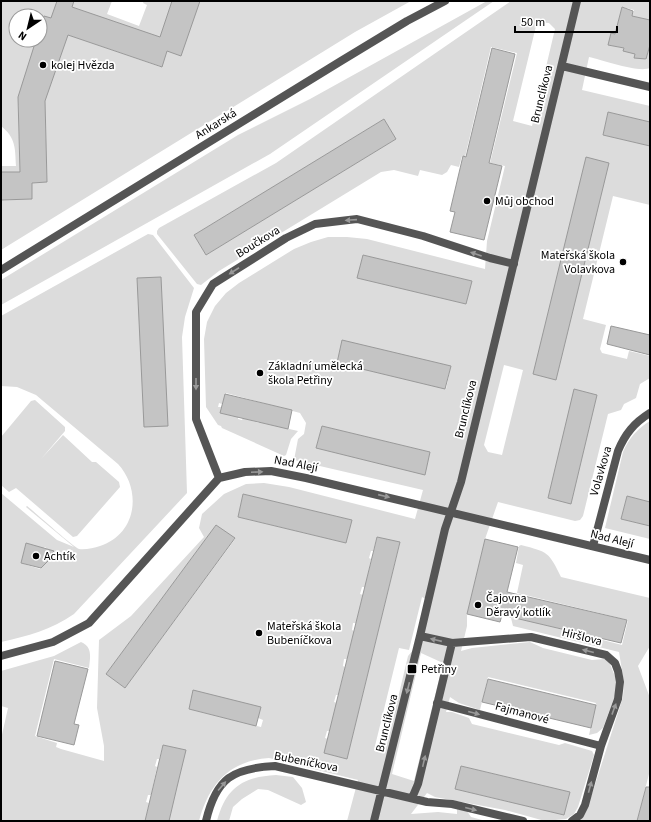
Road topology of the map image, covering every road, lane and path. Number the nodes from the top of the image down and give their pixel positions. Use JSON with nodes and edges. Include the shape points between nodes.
{"nodes":[{"id":1,"x":446,"y":1,"type":"edge"},
{"id":2,"x":577,"y":1,"type":"edge"},
{"id":3,"x":562,"y":66,"type":"junction"},
{"id":4,"x":650,"y":87,"type":"edge"},
{"id":5,"x":514,"y":264,"type":"junction"},
{"id":6,"x":1,"y":270,"type":"edge"},
{"id":7,"x":650,"y":413,"type":"edge"},
{"id":8,"x":219,"y":478,"type":"junction"},
{"id":9,"x":451,"y":512,"type":"junction"},
{"id":10,"x":593,"y":546,"type":"junction"},
{"id":11,"x":650,"y":560,"type":"edge"},
{"id":12,"x":420,"y":636,"type":"junction"},
{"id":13,"x":452,"y":644,"type":"junction"},
{"id":14,"x":1,"y":656,"type":"edge"},
{"id":15,"x":437,"y":703,"type":"junction"},
{"id":16,"x":601,"y":746,"type":"junction"},
{"id":17,"x":382,"y":791,"type":"junction"},
{"id":18,"x":412,"y":798,"type":"junction"},
{"id":19,"x":206,"y":821,"type":"edge"},
{"id":20,"x":374,"y":821,"type":"edge"},
{"id":21,"x":523,"y":821,"type":"edge"},
{"id":22,"x":572,"y":821,"type":"edge"}],
"edges":[{"from":1,"to":6,"type":"street","name":"Ankarská","via":[[341,60]]},
{"from":2,"to":3,"type":"street","name":"Brunclíkova"},
{"from":3,"to":4,"type":"street"},
{"from":3,"to":5,"type":"street","name":"Brunclíkova"},
{"from":5,"to":8,"type":"street","name":"Boučkova","one_way":true,"via":[[423,236],[357,220],[315,224],[286,238],[213,284],[196,312],[196,419]]},
{"from":5,"to":9,"type":"street","name":"Brunclíkova","via":[[461,482]]},
{"from":7,"to":10,"type":"street","name":"Volavkova","via":[[637,422],[624,437],[618,451]]},
{"from":8,"to":9,"type":"street","name":"Nad Alejí","one_way":true,"via":[[245,472],[271,471]]},
{"from":8,"to":14,"type":"street","via":[[89,623],[53,642]]},
{"from":9,"to":10,"type":"street","name":"Nad Alejí"},
{"from":9,"to":12,"type":"street","name":"Brunclíkova"},
{"from":10,"to":11,"type":"street","name":"Nad Alejí"},
{"from":13,"to":12,"type":"street","name":"Hiršlova","one_way":true},
{"from":12,"to":17,"type":"street","name":"Brunclíkova","one_way":true},
{"from":13,"to":15,"type":"street"},
{"from":16,"to":13,"type":"street","name":"Hiršlova","one_way":true,"via":[[618,699],[620,682],[615,662],[606,655],[531,637]]},
{"from":15,"to":16,"type":"street","name":"Fajmanové","one_way":true},
{"from":18,"to":15,"type":"street","one_way":true,"via":[[418,784]]},
{"from":22,"to":16,"type":"street","name":"Hiršlova","one_way":true,"via":[[580,815],[585,805]]},
{"from":17,"to":18,"type":"street"},
{"from":19,"to":17,"type":"street","name":"Bubeníčkova","one_way":true,"via":[[214,795],[222,785],[232,775],[251,767],[275,766]]},
{"from":17,"to":20,"type":"street","name":"Brunclíkova"},
{"from":18,"to":21,"type":"street","one_way":true,"via":[[452,804]]}]}
